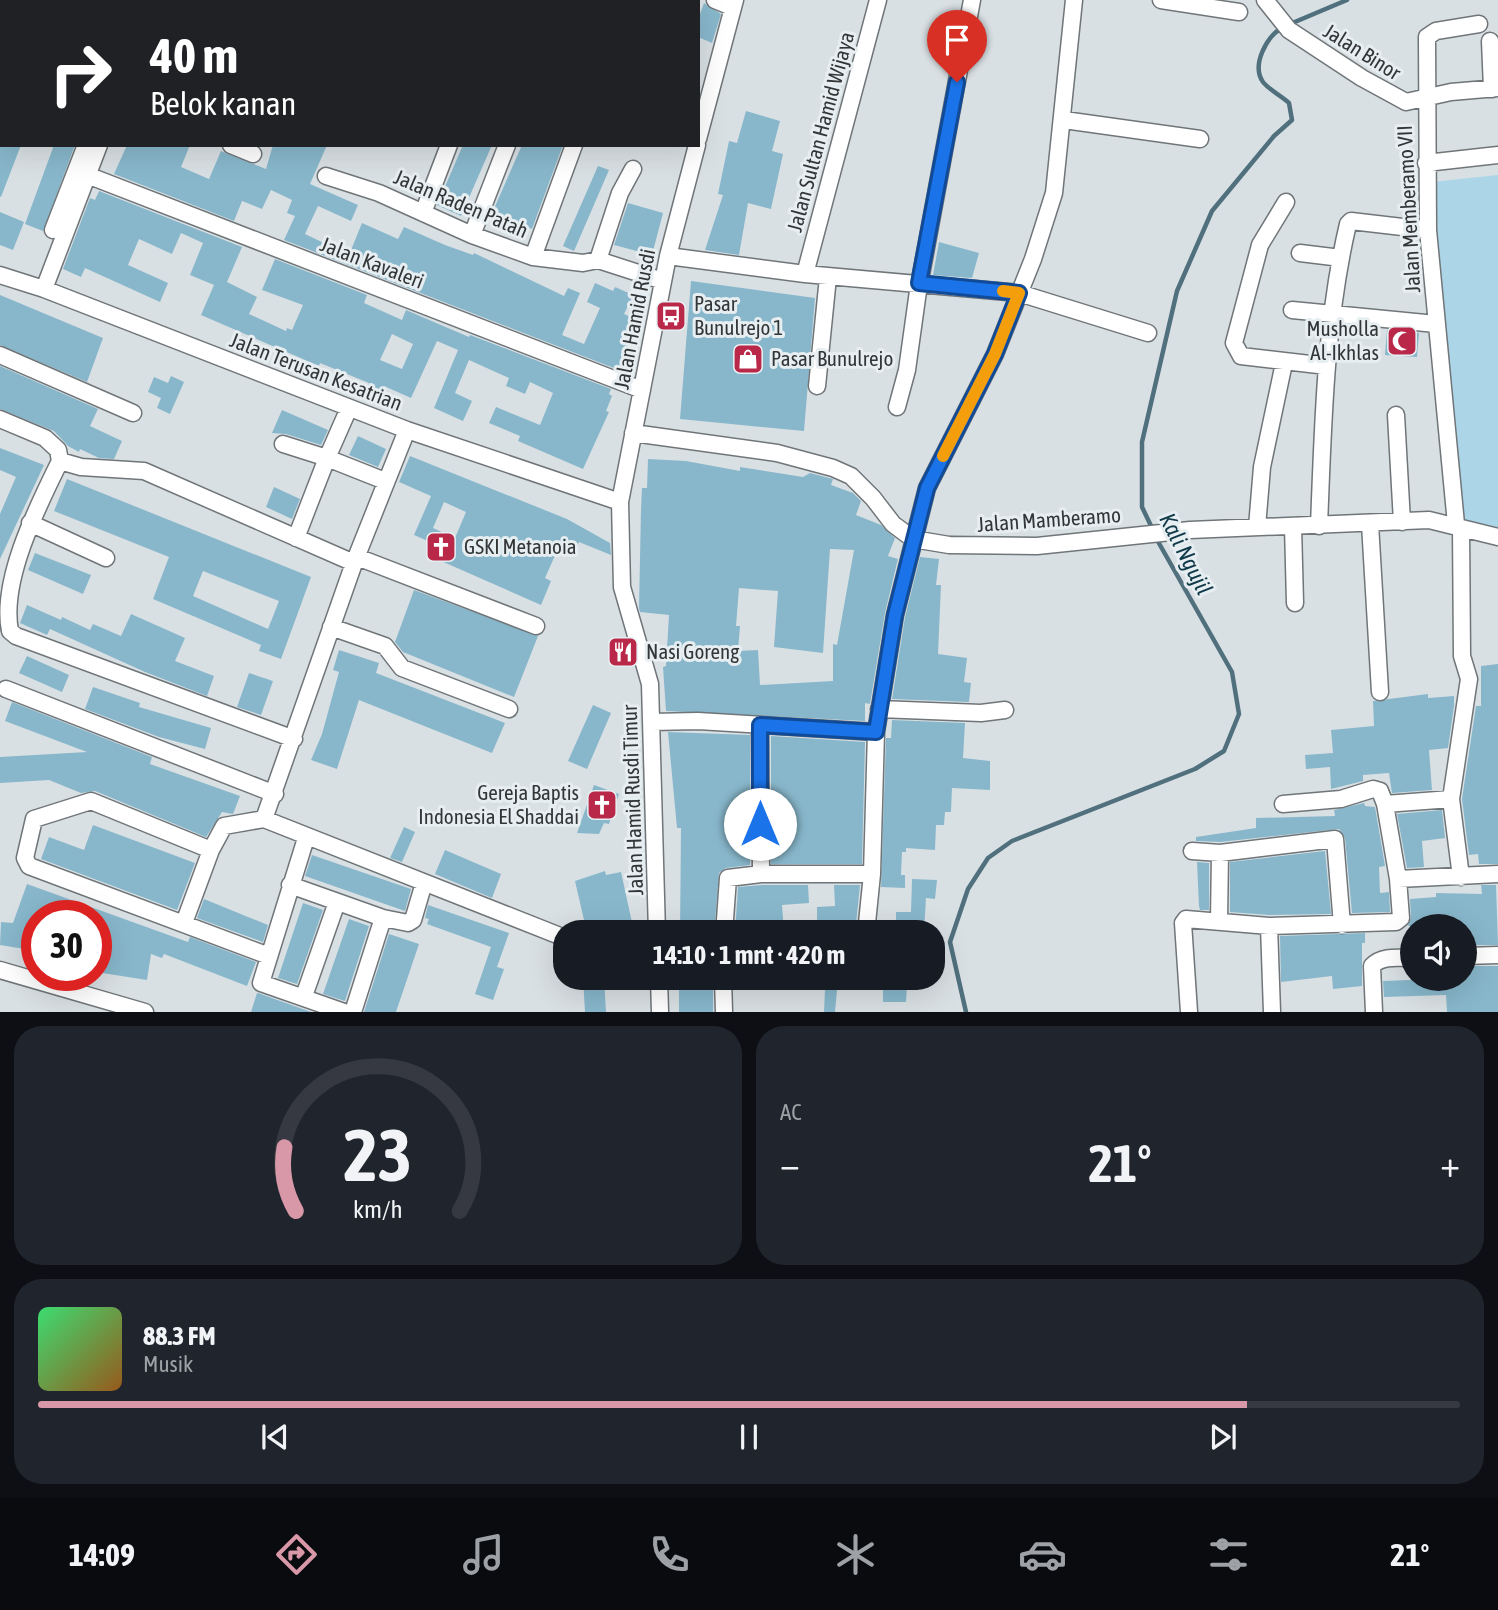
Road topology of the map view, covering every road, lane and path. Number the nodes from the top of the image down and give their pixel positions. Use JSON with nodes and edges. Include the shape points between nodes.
{"nodes":[{"id":1,"x":715,"y":0,"type":"edge"},
{"id":2,"x":877,"y":0,"type":"edge"},
{"id":3,"x":972,"y":0,"type":"edge"},
{"id":4,"x":1074,"y":0,"type":"edge"},
{"id":5,"x":1161,"y":0,"type":"edge"},
{"id":6,"x":1265,"y":0,"type":"edge"},
{"id":7,"x":734,"y":4,"type":"edge"},
{"id":8,"x":1239,"y":12,"type":"dead end"},
{"id":9,"x":1479,"y":24,"type":"dead end"},
{"id":10,"x":1490,"y":41,"type":"dead end"},
{"id":11,"x":1495,"y":88,"type":"edge"},
{"id":12,"x":1425,"y":100,"type":"junction"},
{"id":13,"x":1064,"y":120,"type":"junction"},
{"id":14,"x":700,"y":132,"type":"edge"},
{"id":15,"x":1200,"y":139,"type":"dead end"},
{"id":16,"x":85,"y":147,"type":"edge"},
{"id":17,"x":98,"y":147,"type":"edge"},
{"id":18,"x":236,"y":147,"type":"edge"},
{"id":19,"x":448,"y":147,"type":"edge"},
{"id":20,"x":506,"y":147,"type":"edge"},
{"id":21,"x":573,"y":147,"type":"edge"},
{"id":22,"x":696,"y":147,"type":"edge"},
{"id":23,"x":253,"y":154,"type":"dead end"},
{"id":24,"x":1498,"y":155,"type":"edge"},
{"id":25,"x":1426,"y":163,"type":"junction"},
{"id":26,"x":633,"y":169,"type":"dead end"},
{"id":27,"x":86,"y":175,"type":"junction"},
{"id":28,"x":326,"y":176,"type":"dead end"},
{"id":29,"x":1286,"y":202,"type":"dead end"},
{"id":30,"x":423,"y":213,"type":"junction"},
{"id":31,"x":53,"y":230,"type":"dead end"},
{"id":32,"x":1428,"y":230,"type":"junction"},
{"id":33,"x":472,"y":235,"type":"junction"},
{"id":34,"x":1300,"y":253,"type":"dead end"},
{"id":35,"x":668,"y":256,"type":"junction"},
{"id":36,"x":533,"y":257,"type":"junction"},
{"id":37,"x":1341,"y":258,"type":"junction"},
{"id":38,"x":598,"y":260,"type":"junction"},
{"id":39,"x":805,"y":274,"type":"junction"},
{"id":40,"x":0,"y":275,"type":"edge"},
{"id":41,"x":828,"y":276,"type":"junction"},
{"id":42,"x":663,"y":281,"type":"junction"},
{"id":43,"x":919,"y":283,"type":"junction"},
{"id":44,"x":44,"y":289,"type":"junction"},
{"id":45,"x":1019,"y":293,"type":"junction"},
{"id":46,"x":1292,"y":310,"type":"dead end"},
{"id":47,"x":1334,"y":312,"type":"junction"},
{"id":48,"x":1436,"y":324,"type":"junction"},
{"id":49,"x":1148,"y":333,"type":"dead end"},
{"id":50,"x":0,"y":355,"type":"edge"},
{"id":51,"x":1284,"y":363,"type":"junction"},
{"id":52,"x":1327,"y":366,"type":"junction"},
{"id":53,"x":817,"y":386,"type":"dead end"},
{"id":54,"x":642,"y":390,"type":"junction"},
{"id":55,"x":897,"y":407,"type":"dead end"},
{"id":56,"x":349,"y":408,"type":"junction"},
{"id":57,"x":134,"y":413,"type":"dead end"},
{"id":58,"x":1396,"y":415,"type":"dead end"},
{"id":59,"x":0,"y":419,"type":"edge"},
{"id":60,"x":407,"y":430,"type":"junction"},
{"id":61,"x":633,"y":433,"type":"junction"},
{"id":62,"x":284,"y":444,"type":"dead end"},
{"id":63,"x":327,"y":458,"type":"junction"},
{"id":64,"x":60,"y":461,"type":"junction"},
{"id":65,"x":384,"y":481,"type":"junction"},
{"id":66,"x":620,"y":502,"type":"junction"},
{"id":67,"x":1402,"y":522,"type":"junction"},
{"id":68,"x":30,"y":523,"type":"junction"},
{"id":69,"x":1370,"y":524,"type":"junction"},
{"id":70,"x":1293,"y":526,"type":"junction"},
{"id":71,"x":1319,"y":526,"type":"junction"},
{"id":72,"x":1458,"y":526,"type":"junction"},
{"id":73,"x":1257,"y":527,"type":"junction"},
{"id":74,"x":1498,"y":537,"type":"edge"},
{"id":75,"x":296,"y":538,"type":"junction"},
{"id":76,"x":913,"y":538,"type":"junction"},
{"id":77,"x":106,"y":558,"type":"dead end"},
{"id":78,"x":355,"y":560,"type":"junction"},
{"id":79,"x":1295,"y":603,"type":"dead end"},
{"id":80,"x":536,"y":626,"type":"dead end"},
{"id":81,"x":331,"y":627,"type":"junction"},
{"id":82,"x":6,"y":690,"type":"dead end"},
{"id":83,"x":1380,"y":692,"type":"dead end"},
{"id":84,"x":509,"y":709,"type":"dead end"},
{"id":85,"x":879,"y":709,"type":"junction"},
{"id":86,"x":1005,"y":710,"type":"dead end"},
{"id":87,"x":652,"y":722,"type":"junction"},
{"id":88,"x":760,"y":725,"type":"junction"},
{"id":89,"x":876,"y":732,"type":"junction"},
{"id":90,"x":294,"y":738,"type":"junction"},
{"id":91,"x":275,"y":794,"type":"junction"},
{"id":92,"x":1451,"y":799,"type":"junction"},
{"id":93,"x":1283,"y":804,"type":"dead end"},
{"id":94,"x":1385,"y":804,"type":"junction"},
{"id":95,"x":264,"y":819,"type":"junction"},
{"id":96,"x":306,"y":838,"type":"junction"},
{"id":97,"x":211,"y":850,"type":"junction"},
{"id":98,"x":1192,"y":851,"type":"dead end"},
{"id":99,"x":1220,"y":853,"type":"junction"},
{"id":100,"x":761,"y":874,"type":"junction"},
{"id":101,"x":872,"y":874,"type":"junction"},
{"id":102,"x":1498,"y":874,"type":"edge"},
{"id":103,"x":1461,"y":877,"type":"junction"},
{"id":104,"x":1398,"y":879,"type":"junction"},
{"id":105,"x":424,"y":883,"type":"junction"},
{"id":106,"x":290,"y":885,"type":"junction"},
{"id":107,"x":337,"y":902,"type":"junction"},
{"id":108,"x":383,"y":918,"type":"junction"},
{"id":109,"x":657,"y":920,"type":"edge"},
{"id":110,"x":725,"y":920,"type":"edge"},
{"id":111,"x":867,"y":920,"type":"edge"},
{"id":112,"x":1219,"y":921,"type":"junction"},
{"id":113,"x":184,"y":923,"type":"junction"},
{"id":114,"x":1342,"y":925,"type":"junction"},
{"id":115,"x":1269,"y":926,"type":"junction"},
{"id":116,"x":553,"y":933,"type":"edge"},
{"id":117,"x":1498,"y":955,"type":"edge"},
{"id":118,"x":268,"y":956,"type":"junction"},
{"id":119,"x":1477,"y":956,"type":"edge"},
{"id":120,"x":1400,"y":958,"type":"edge"},
{"id":121,"x":0,"y":970,"type":"edge"},
{"id":122,"x":659,"y":990,"type":"edge"},
{"id":123,"x":723,"y":990,"type":"edge"},
{"id":124,"x":304,"y":996,"type":"junction"},
{"id":125,"x":103,"y":1006,"type":"edge"},
{"id":126,"x":145,"y":1012,"type":"edge"},
{"id":127,"x":344,"y":1012,"type":"edge"},
{"id":128,"x":353,"y":1012,"type":"edge"},
{"id":129,"x":660,"y":1012,"type":"edge"},
{"id":130,"x":724,"y":1012,"type":"edge"},
{"id":131,"x":1189,"y":1012,"type":"edge"},
{"id":132,"x":1272,"y":1012,"type":"edge"},
{"id":133,"x":1374,"y":1012,"type":"edge"}],
"edges":[{"from":1,"to":7,"type":"street"},
{"from":2,"to":39,"type":"street","name":"Jalan Sultan Hamid Wijaya"},
{"from":3,"to":43,"type":"street"},
{"from":4,"to":13,"type":"street"},
{"from":5,"to":8,"type":"street"},
{"from":6,"to":12,"type":"street","name":"Jalan Binor","via":[[1285,25],[1396,98]]},
{"from":7,"to":14,"type":"street"},
{"from":9,"to":12,"type":"street","name":"Jalan Memberamo VII","via":[[1436,31],[1427,37]]},
{"from":10,"to":11,"type":"street"},
{"from":11,"to":12,"type":"street","name":"Jalan Binor"},
{"from":12,"to":25,"type":"street","name":"Jalan Memberamo VII"},
{"from":13,"to":15,"type":"street"},
{"from":13,"to":45,"type":"street","via":[[1054,193]]},
{"from":16,"to":31,"type":"street"},
{"from":17,"to":27,"type":"street"},
{"from":18,"to":23,"type":"street"},
{"from":19,"to":30,"type":"street"},
{"from":20,"to":33,"type":"street"},
{"from":21,"to":36,"type":"street"},
{"from":22,"to":35,"type":"street","name":"Jalan Hamid Rusdi"},
{"from":24,"to":25,"type":"street"},
{"from":25,"to":32,"type":"street","name":"Jalan Memberamo VII"},
{"from":26,"to":38,"type":"street","via":[[620,193]]},
{"from":27,"to":44,"type":"street"},
{"from":27,"to":54,"type":"street","name":"Jalan Kavaleri"},
{"from":28,"to":30,"type":"street","name":"Jalan Raden Patah"},
{"from":29,"to":51,"type":"street","via":[[1260,245],[1234,337],[1241,356]]},
{"from":30,"to":33,"type":"street","name":"Jalan Raden Patah"},
{"from":32,"to":37,"type":"street","via":[[1351,221]]},
{"from":32,"to":48,"type":"street","name":"Jalan Memberamo VII"},
{"from":33,"to":36,"type":"street","name":"Jalan Raden Patah"},
{"from":34,"to":37,"type":"street"},
{"from":35,"to":39,"type":"street"},
{"from":35,"to":42,"type":"street","name":"Jalan Hamid Rusdi"},
{"from":36,"to":38,"type":"street","name":"Jalan Raden Patah","via":[[583,263]]},
{"from":37,"to":47,"type":"street"},
{"from":38,"to":42,"type":"street","name":"Jalan Raden Patah"},
{"from":39,"to":41,"type":"street"},
{"from":40,"to":44,"type":"street","name":"Jalan Terusan Kesatrian"},
{"from":41,"to":43,"type":"street"},
{"from":41,"to":53,"type":"street"},
{"from":42,"to":54,"type":"street","name":"Jalan Hamid Rusdi"},
{"from":43,"to":45,"type":"street"},
{"from":43,"to":55,"type":"street"},
{"from":44,"to":56,"type":"street","name":"Jalan Terusan Kesatrian"},
{"from":45,"to":49,"type":"street"},
{"from":45,"to":76,"type":"street","via":[[995,354],[927,488]]},
{"from":46,"to":47,"type":"street"},
{"from":47,"to":48,"type":"street"},
{"from":47,"to":52,"type":"street"},
{"from":48,"to":72,"type":"street","name":"Jalan Memberamo VII"},
{"from":50,"to":57,"type":"street"},
{"from":51,"to":52,"type":"street"},
{"from":51,"to":73,"type":"street","via":[[1262,467]]},
{"from":52,"to":71,"type":"street"},
{"from":54,"to":61,"type":"street","name":"Jalan Hamid Rusdi"},
{"from":56,"to":60,"type":"street","name":"Jalan Terusan Kesatrian"},
{"from":56,"to":63,"type":"street"},
{"from":58,"to":67,"type":"street"},
{"from":59,"to":64,"type":"street","via":[[53,443]]},
{"from":60,"to":65,"type":"street"},
{"from":60,"to":66,"type":"street","name":"Jalan Terusan Kesatrian"},
{"from":61,"to":66,"type":"street","name":"Jalan Hamid Rusdi"},
{"from":61,"to":76,"type":"street","via":[[777,453],[833,468],[851,476],[893,524]]},
{"from":62,"to":63,"type":"street"},
{"from":63,"to":65,"type":"street"},
{"from":63,"to":75,"type":"street"},
{"from":64,"to":68,"type":"street"},
{"from":64,"to":75,"type":"street","via":[[107,471],[144,471]]},
{"from":65,"to":78,"type":"street"},
{"from":66,"to":87,"type":"street","name":"Jalan Hamid Rusdi Timur","via":[[622,587],[650,684]]},
{"from":67,"to":69,"type":"street","name":"Jalan Mamberamo"},
{"from":67,"to":72,"type":"street","name":"Jalan Mamberamo","via":[[1429,520]]},
{"from":68,"to":77,"type":"street"},
{"from":68,"to":90,"type":"street","via":[[11,594],[9,625],[16,636]]},
{"from":69,"to":71,"type":"street","name":"Jalan Mamberamo"},
{"from":69,"to":83,"type":"street"},
{"from":70,"to":71,"type":"street","name":"Jalan Mamberamo"},
{"from":70,"to":73,"type":"street","name":"Jalan Mamberamo"},
{"from":70,"to":79,"type":"street"},
{"from":72,"to":74,"type":"street","name":"Jalan Mamberamo"},
{"from":72,"to":92,"type":"street","name":"Jalan Memberamo VII","via":[[1462,656],[1469,679]]},
{"from":73,"to":76,"type":"street","name":"Jalan Mamberamo","via":[[978,548]]},
{"from":75,"to":78,"type":"street"},
{"from":76,"to":85,"type":"street"},
{"from":78,"to":80,"type":"street"},
{"from":78,"to":81,"type":"street"},
{"from":81,"to":84,"type":"street","via":[[386,646],[402,668]]},
{"from":81,"to":90,"type":"street"},
{"from":82,"to":91,"type":"street"},
{"from":85,"to":86,"type":"street"},
{"from":85,"to":89,"type":"street"},
{"from":87,"to":88,"type":"street"},
{"from":87,"to":109,"type":"street","name":"Jalan Hamid Rusdi Timur"},
{"from":88,"to":89,"type":"street"},
{"from":88,"to":100,"type":"street"},
{"from":89,"to":101,"type":"street"},
{"from":90,"to":91,"type":"street"},
{"from":91,"to":95,"type":"street"},
{"from":92,"to":94,"type":"street"},
{"from":92,"to":103,"type":"street","name":"Jalan Memberamo VII"},
{"from":93,"to":94,"type":"street","via":[[1341,799],[1373,789],[1380,791]]},
{"from":94,"to":104,"type":"street"},
{"from":95,"to":96,"type":"street"},
{"from":95,"to":97,"type":"street","via":[[226,824]]},
{"from":96,"to":105,"type":"street"},
{"from":96,"to":106,"type":"street"},
{"from":97,"to":113,"type":"street"},
{"from":97,"to":113,"type":"street","via":[[91,802],[34,819],[25,858],[29,866]]},
{"from":98,"to":99,"type":"street"},
{"from":99,"to":112,"type":"street"},
{"from":99,"to":114,"type":"street","via":[[1335,839]]},
{"from":100,"to":101,"type":"street"},
{"from":100,"to":110,"type":"street","via":[[728,878]]},
{"from":101,"to":111,"type":"street"},
{"from":102,"to":103,"type":"street"},
{"from":103,"to":104,"type":"street"},
{"from":104,"to":114,"type":"street","via":[[1401,918]]},
{"from":105,"to":108,"type":"street","via":[[413,920]]},
{"from":105,"to":116,"type":"street"},
{"from":106,"to":107,"type":"street"},
{"from":106,"to":118,"type":"street"},
{"from":107,"to":108,"type":"street"},
{"from":107,"to":124,"type":"street"},
{"from":108,"to":128,"type":"street"},
{"from":112,"to":115,"type":"street"},
{"from":112,"to":131,"type":"street","via":[[1186,919],[1183,923]]},
{"from":113,"to":118,"type":"street"},
{"from":114,"to":115,"type":"street"},
{"from":115,"to":132,"type":"street"},
{"from":117,"to":119,"type":"street"},
{"from":118,"to":124,"type":"street","via":[[261,983]]},
{"from":120,"to":133,"type":"street","via":[[1377,960],[1372,966]]},
{"from":121,"to":125,"type":"street"},
{"from":122,"to":129,"type":"street"},
{"from":123,"to":130,"type":"street"},
{"from":124,"to":127,"type":"street"},
{"from":125,"to":126,"type":"street"}]}
